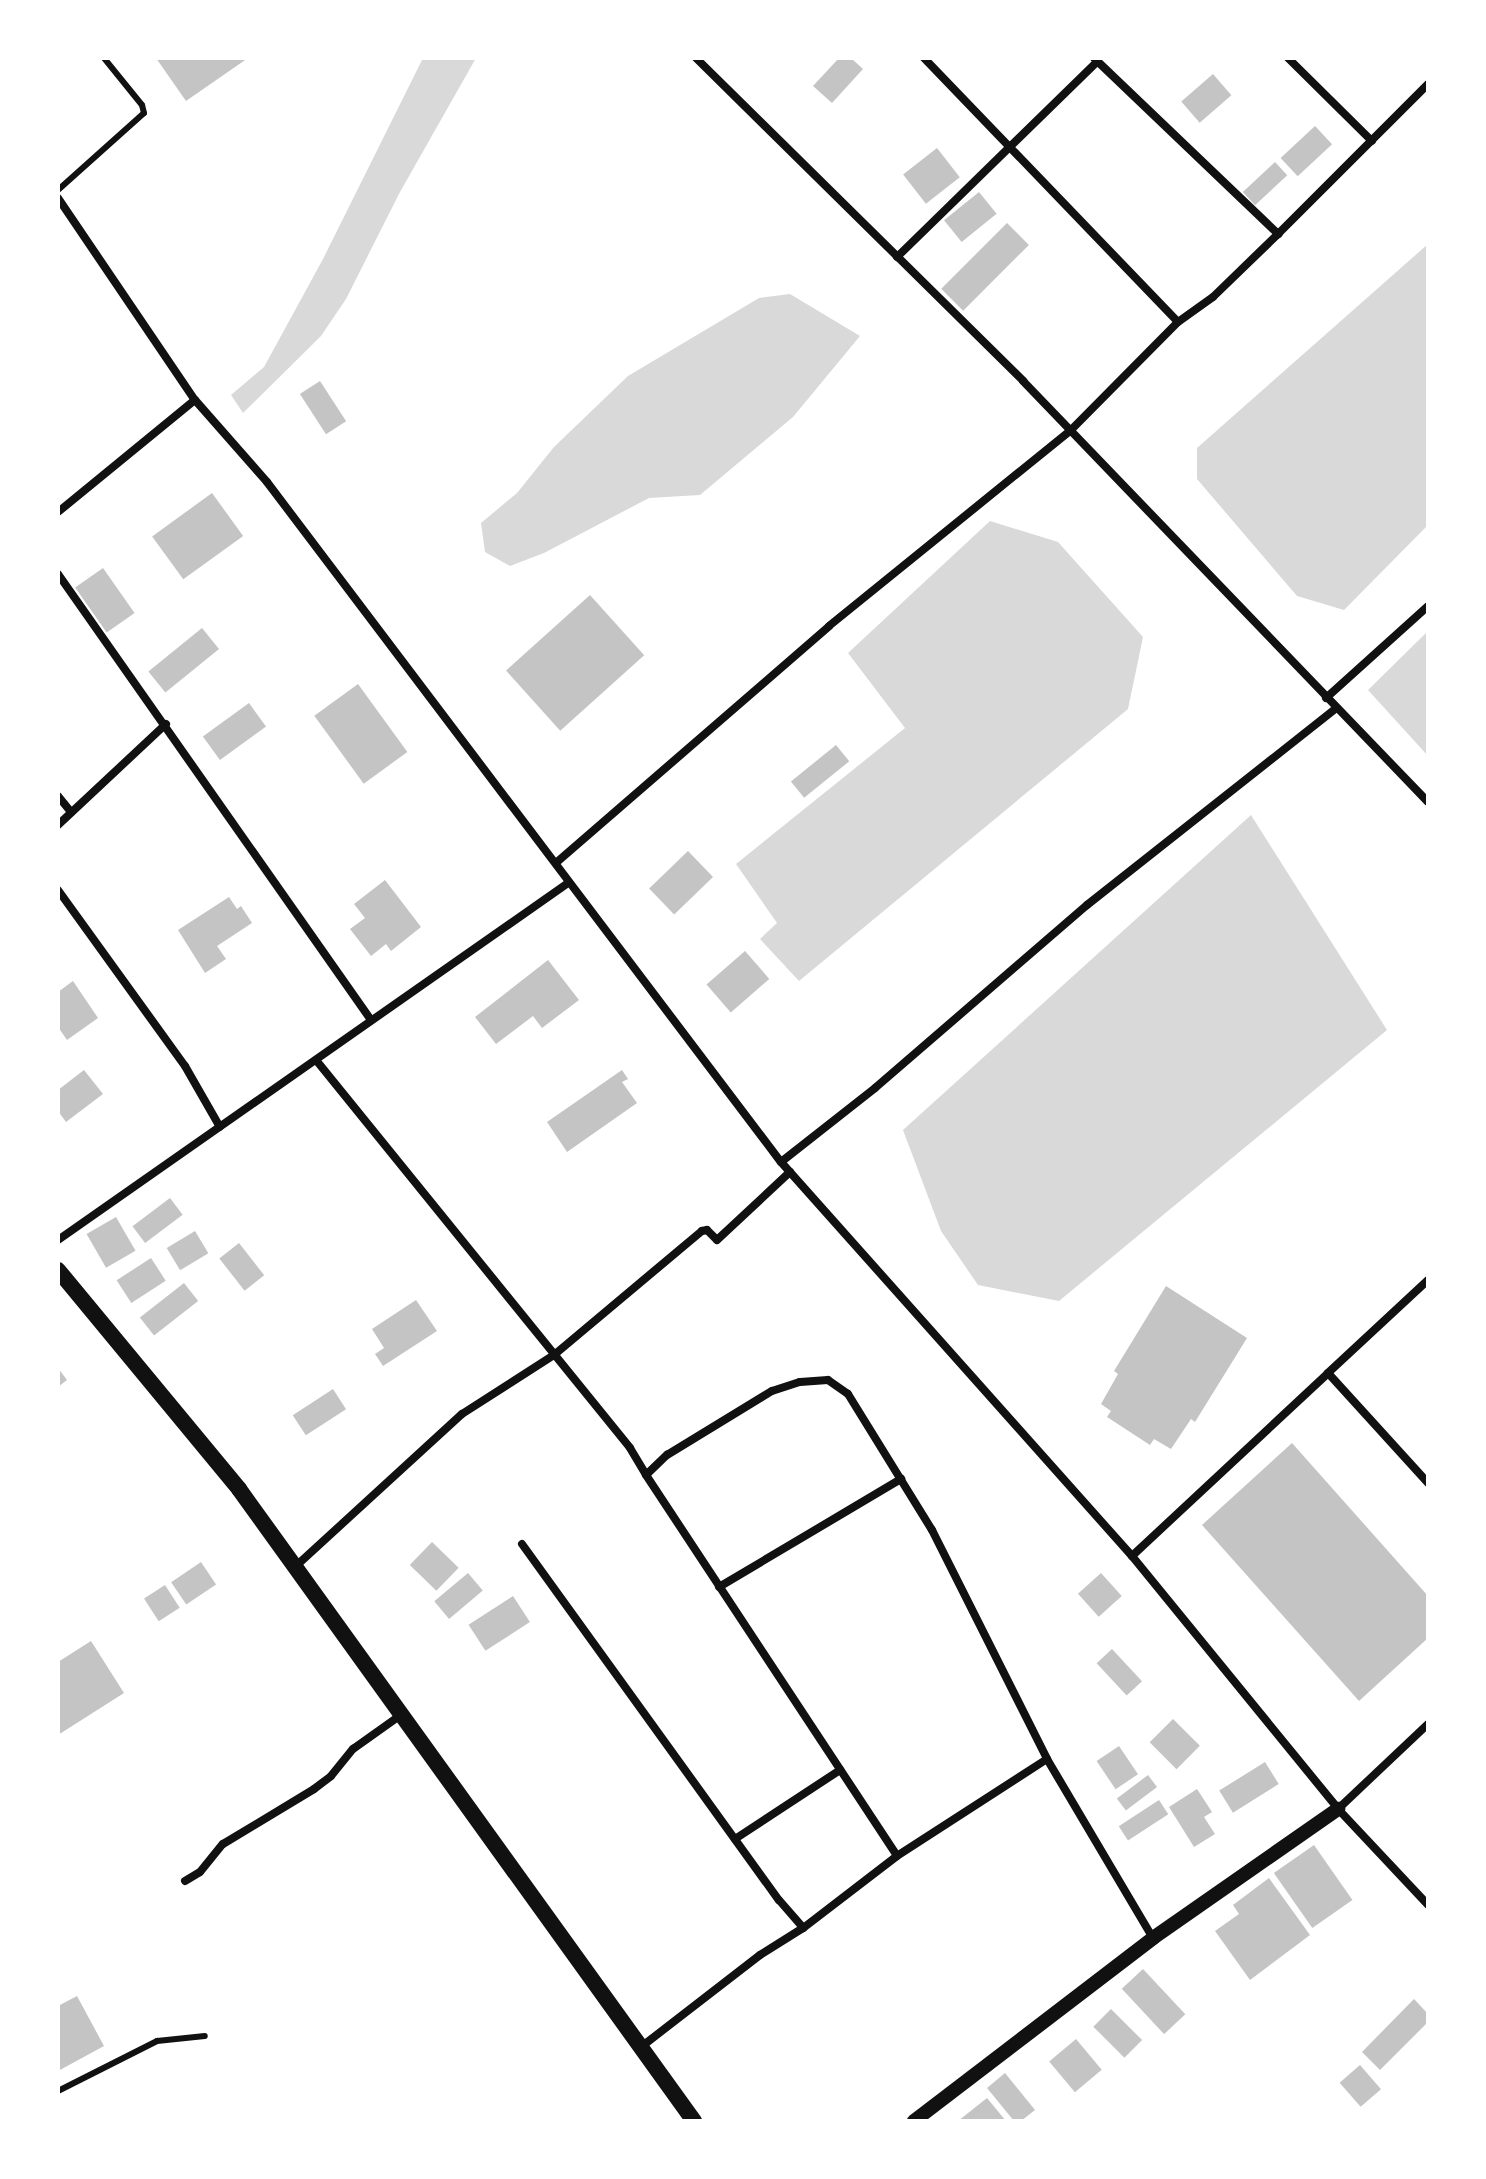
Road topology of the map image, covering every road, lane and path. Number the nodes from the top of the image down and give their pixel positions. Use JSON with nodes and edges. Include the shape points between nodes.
{"nodes":[{"id":1,"x":104,"y":58,"type":"edge"},
{"id":2,"x":696,"y":58,"type":"edge"},
{"id":3,"x":924,"y":58,"type":"edge"},
{"id":4,"x":1288,"y":58,"type":"edge"},
{"id":5,"x":1095,"y":60,"type":"edge"},
{"id":6,"x":1428,"y":84,"type":"edge"},
{"id":7,"x":1372,"y":141,"type":"junction"},
{"id":8,"x":1013,"y":147,"type":"junction"},
{"id":9,"x":58,"y":190,"type":"edge"},
{"id":10,"x":58,"y":198,"type":"edge"},
{"id":11,"x":1278,"y":234,"type":"junction"},
{"id":12,"x":897,"y":257,"type":"junction"},
{"id":13,"x":1178,"y":322,"type":"junction"},
{"id":14,"x":195,"y":400,"type":"junction"},
{"id":15,"x":1071,"y":430,"type":"junction"},
{"id":16,"x":58,"y":512,"type":"edge"},
{"id":17,"x":58,"y":574,"type":"edge"},
{"id":18,"x":1428,"y":606,"type":"edge"},
{"id":19,"x":1326,"y":698,"type":"junction"},
{"id":20,"x":1336,"y":708,"type":"junction"},
{"id":21,"x":166,"y":724,"type":"junction"},
{"id":22,"x":58,"y":796,"type":"edge"},
{"id":23,"x":1428,"y":802,"type":"edge"},
{"id":24,"x":71,"y":812,"type":"junction"},
{"id":25,"x":58,"y":825,"type":"edge"},
{"id":26,"x":557,"y":862,"type":"junction"},
{"id":27,"x":568,"y":883,"type":"junction"},
{"id":28,"x":58,"y":890,"type":"edge"},
{"id":29,"x":371,"y":1020,"type":"junction"},
{"id":30,"x":316,"y":1060,"type":"junction"},
{"id":31,"x":220,"y":1127,"type":"junction"},
{"id":32,"x":781,"y":1162,"type":"junction"},
{"id":33,"x":790,"y":1172,"type":"junction"},
{"id":34,"x":58,"y":1240,"type":"edge"},
{"id":35,"x":58,"y":1270,"type":"edge"},
{"id":36,"x":1428,"y":1280,"type":"edge"},
{"id":37,"x":554,"y":1355,"type":"junction"},
{"id":38,"x":1328,"y":1373,"type":"junction"},
{"id":39,"x":646,"y":1475,"type":"junction"},
{"id":40,"x":901,"y":1479,"type":"junction"},
{"id":41,"x":1428,"y":1483,"type":"edge"},
{"id":42,"x":522,"y":1544,"type":"dead end"},
{"id":43,"x":1132,"y":1556,"type":"junction"},
{"id":44,"x":296,"y":1566,"type":"junction"},
{"id":45,"x":719,"y":1587,"type":"junction"},
{"id":46,"x":403,"y":1714,"type":"junction"},
{"id":47,"x":1428,"y":1724,"type":"edge"},
{"id":48,"x":1047,"y":1759,"type":"junction"},
{"id":49,"x":840,"y":1770,"type":"junction"},
{"id":50,"x":1338,"y":1809,"type":"junction"},
{"id":51,"x":735,"y":1839,"type":"junction"},
{"id":52,"x":897,"y":1856,"type":"junction"},
{"id":53,"x":185,"y":1881,"type":"dead end"},
{"id":54,"x":1428,"y":1905,"type":"edge"},
{"id":55,"x":803,"y":1928,"type":"junction"},
{"id":56,"x":1153,"y":1938,"type":"junction"},
{"id":57,"x":205,"y":2036,"type":"dead end"},
{"id":58,"x":641,"y":2047,"type":"junction"},
{"id":59,"x":58,"y":2091,"type":"edge"},
{"id":60,"x":694,"y":2121,"type":"edge"},
{"id":61,"x":914,"y":2121,"type":"edge"}],
"edges":[{"from":1,"to":9,"type":"lane","via":[[144,113]]},
{"from":2,"to":12,"type":"street"},
{"from":3,"to":8,"type":"street"},
{"from":4,"to":7,"type":"street"},
{"from":5,"to":8,"type":"street"},
{"from":5,"to":11,"type":"street"},
{"from":6,"to":7,"type":"street"},
{"from":7,"to":11,"type":"street"},
{"from":8,"to":12,"type":"street"},
{"from":8,"to":13,"type":"street"},
{"from":10,"to":14,"type":"street"},
{"from":11,"to":13,"type":"street","via":[[1213,297]]},
{"from":12,"to":15,"type":"street"},
{"from":13,"to":15,"type":"street"},
{"from":14,"to":16,"type":"street"},
{"from":14,"to":26,"type":"street","via":[[267,482]]},
{"from":15,"to":19,"type":"street"},
{"from":15,"to":26,"type":"street","via":[[829,626]]},
{"from":17,"to":21,"type":"street"},
{"from":18,"to":19,"type":"street"},
{"from":19,"to":20,"type":"street"},
{"from":20,"to":23,"type":"street"},
{"from":20,"to":32,"type":"street","via":[[1098,896]]},
{"from":21,"to":24,"type":"street"},
{"from":21,"to":29,"type":"street"},
{"from":22,"to":24,"type":"street"},
{"from":24,"to":25,"type":"street"},
{"from":26,"to":27,"type":"street"},
{"from":27,"to":29,"type":"street"},
{"from":27,"to":32,"type":"street"},
{"from":28,"to":31,"type":"street","via":[[185,1066]]},
{"from":29,"to":30,"type":"street"},
{"from":30,"to":31,"type":"street"},
{"from":30,"to":37,"type":"street"},
{"from":31,"to":34,"type":"street"},
{"from":32,"to":33,"type":"street"},
{"from":33,"to":37,"type":"street","via":[[717,1240],[702,1231]]},
{"from":33,"to":43,"type":"street"},
{"from":35,"to":44,"type":"main road"},
{"from":36,"to":38,"type":"street"},
{"from":37,"to":39,"type":"street"},
{"from":37,"to":44,"type":"street","via":[[462,1414]]},
{"from":38,"to":41,"type":"street"},
{"from":38,"to":43,"type":"street"},
{"from":39,"to":40,"type":"street","via":[[667,1455],[772,1391],[828,1380],[848,1394]]},
{"from":39,"to":45,"type":"street"},
{"from":40,"to":45,"type":"street"},
{"from":40,"to":48,"type":"street"},
{"from":42,"to":51,"type":"street"},
{"from":43,"to":50,"type":"street"},
{"from":44,"to":46,"type":"main road"},
{"from":45,"to":49,"type":"street"},
{"from":46,"to":53,"type":"street","via":[[353,1749],[314,1789],[223,1844],[200,1872]]},
{"from":46,"to":58,"type":"main road"},
{"from":47,"to":50,"type":"street"},
{"from":48,"to":52,"type":"street"},
{"from":48,"to":56,"type":"street"},
{"from":49,"to":51,"type":"street"},
{"from":49,"to":52,"type":"street"},
{"from":50,"to":54,"type":"street"},
{"from":50,"to":56,"type":"street"},
{"from":51,"to":55,"type":"street"},
{"from":52,"to":55,"type":"street"},
{"from":55,"to":58,"type":"street"},
{"from":56,"to":61,"type":"street"},
{"from":57,"to":59,"type":"lane","via":[[157,2041]]},
{"from":58,"to":60,"type":"main road"}]}
